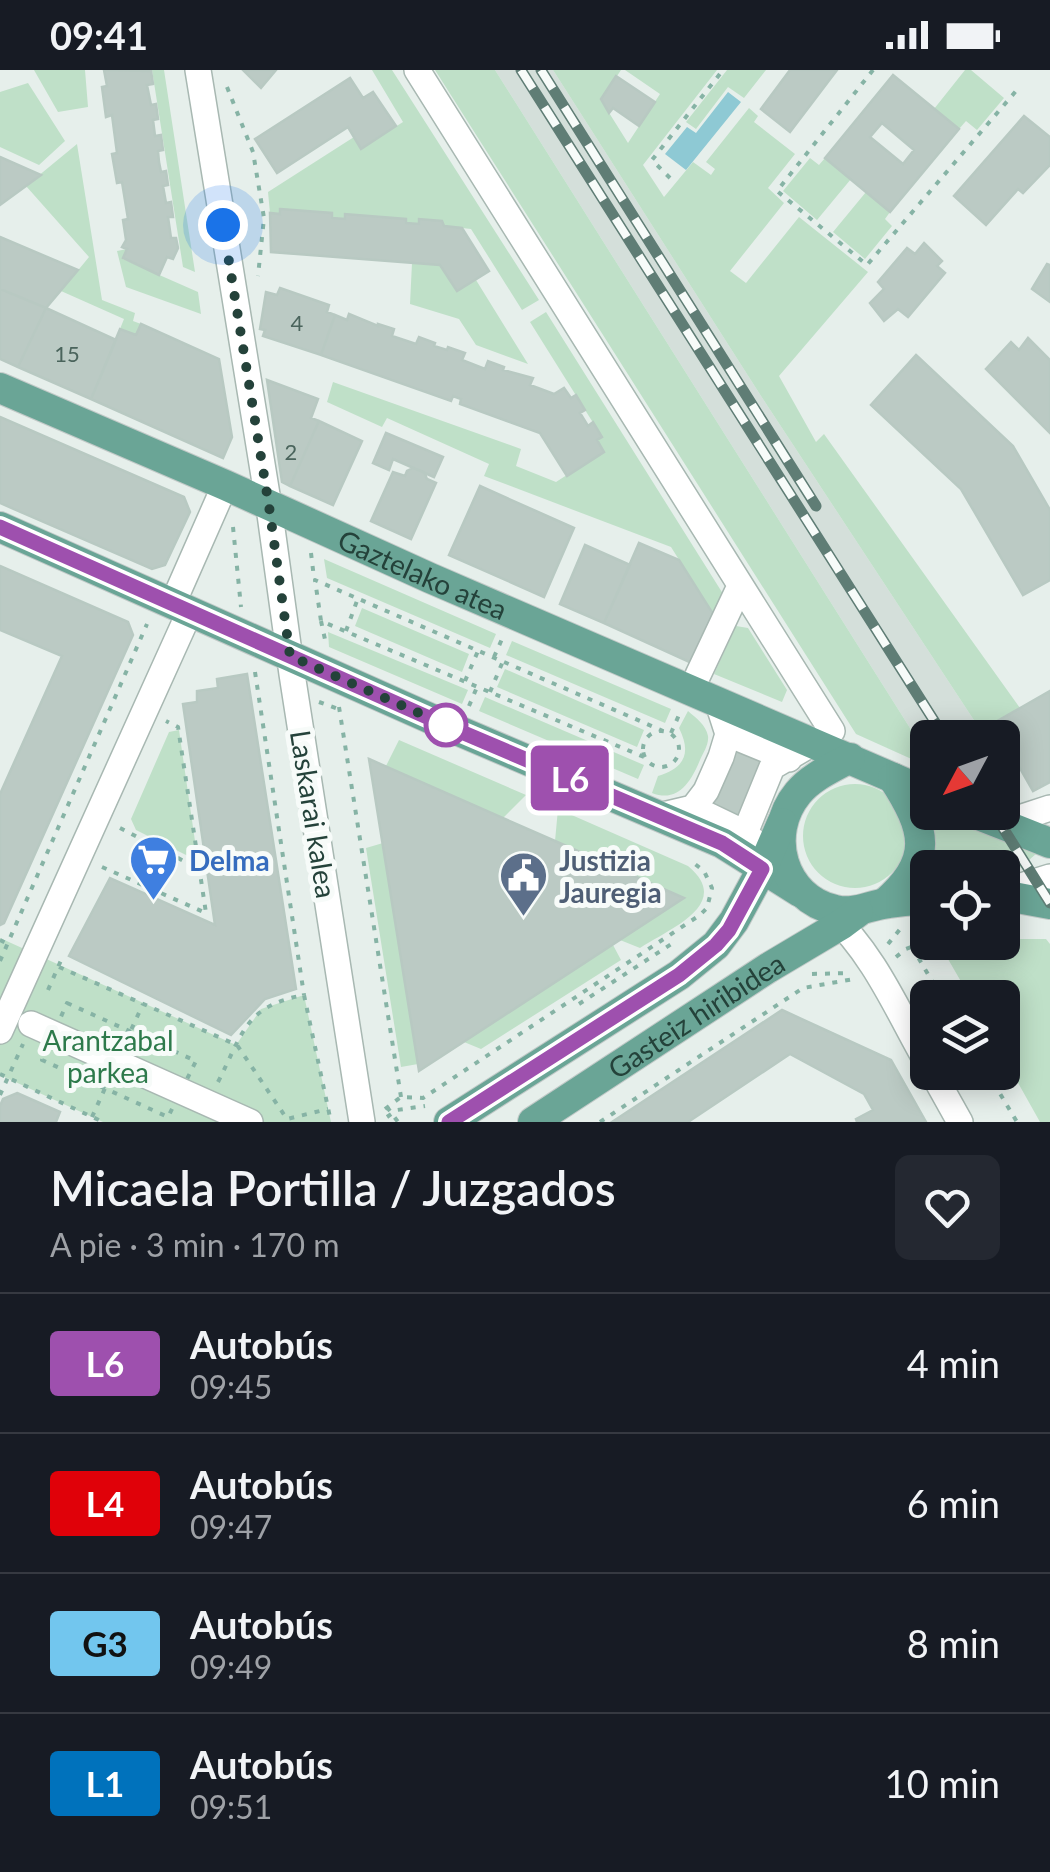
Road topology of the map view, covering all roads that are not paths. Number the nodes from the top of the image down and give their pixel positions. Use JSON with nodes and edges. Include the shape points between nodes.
{"nodes":[{"id":1,"x":198,"y":70,"type":"edge"},
{"id":2,"x":417,"y":70,"type":"edge"},
{"id":3,"x":0,"y":388,"type":"edge"},
{"id":4,"x":220,"y":496,"type":"junction"},
{"id":5,"x":269,"y":506,"type":"junction"},
{"id":6,"x":0,"y":527,"type":"edge"},
{"id":7,"x":740,"y":586,"type":"junction"},
{"id":8,"x":182,"y":607,"type":"junction"},
{"id":9,"x":290,"y":656,"type":"junction"},
{"id":10,"x":698,"y":675,"type":"dead end"},
{"id":11,"x":718,"y":703,"type":"junction"},
{"id":12,"x":728,"y":734,"type":"junction"},
{"id":13,"x":811,"y":744,"type":"junction"},
{"id":14,"x":850,"y":758,"type":"junction"},
{"id":15,"x":894,"y":778,"type":"junction"},
{"id":16,"x":910,"y":785,"type":"edge"},
{"id":17,"x":693,"y":808,"type":"junction"},
{"id":18,"x":1050,"y":808,"type":"edge"},
{"id":19,"x":659,"y":816,"type":"junction"},
{"id":20,"x":1020,"y":818,"type":"edge"},
{"id":21,"x":1017,"y":830,"type":"edge"},
{"id":22,"x":744,"y":833,"type":"junction"},
{"id":23,"x":1050,"y":843,"type":"edge"},
{"id":24,"x":1050,"y":877,"type":"edge"},
{"id":25,"x":1020,"y":887,"type":"edge"},
{"id":26,"x":815,"y":891,"type":"junction"},
{"id":27,"x":1020,"y":897,"type":"edge"},
{"id":28,"x":910,"y":899,"type":"edge"},
{"id":29,"x":1050,"y":904,"type":"edge"},
{"id":30,"x":32,"y":1024,"type":"dead end"},
{"id":31,"x":0,"y":1031,"type":"edge"},
{"id":32,"x":910,"y":1033,"type":"edge"},
{"id":33,"x":942,"y":1090,"type":"edge"},
{"id":34,"x":437,"y":1114,"type":"edge"},
{"id":35,"x":369,"y":1118,"type":"edge"},
{"id":36,"x":250,"y":1122,"type":"edge"},
{"id":37,"x":533,"y":1122,"type":"edge"},
{"id":38,"x":960,"y":1122,"type":"edge"}],
"edges":[{"from":1,"to":5,"type":"street","name":"Laskarai kalea"},
{"from":2,"to":7,"type":"street"},
{"from":3,"to":4,"type":"main road","name":"Gaztelako atea"},
{"from":4,"to":5,"type":"main road","name":"Gaztelako atea"},
{"from":4,"to":8,"type":"street"},
{"from":5,"to":9,"type":"street","name":"Laskarai kalea"},
{"from":5,"to":11,"type":"main road","name":"Gaztelako atea"},
{"from":6,"to":8,"type":"main road"},
{"from":7,"to":10,"type":"street"},
{"from":7,"to":13,"type":"street"},
{"from":8,"to":9,"type":"main road"},
{"from":8,"to":31,"type":"street"},
{"from":9,"to":19,"type":"main road"},
{"from":9,"to":35,"type":"street","name":"Laskarai kalea"},
{"from":11,"to":12,"type":"street"},
{"from":11,"to":13,"type":"main road","name":"Gaztelako atea"},
{"from":12,"to":13,"type":"street"},
{"from":12,"to":17,"type":"street"},
{"from":13,"to":14,"type":"main road","name":"Gaztelako atea"},
{"from":13,"to":22,"type":"street","via":[[772,767]]},
{"from":14,"to":15,"type":"main road","name":"Gaztelako atea"},
{"from":14,"to":26,"type":"main road","name":"Gasteiz hiribidea","via":[[798,793],[782,822]]},
{"from":15,"to":16,"type":"main road","name":"Gaztelako atea"},
{"from":15,"to":26,"type":"main road","via":[[920,832],[918,859],[906,884]]},
{"from":17,"to":19,"type":"street"},
{"from":17,"to":22,"type":"street"},
{"from":18,"to":20,"type":"street"},
{"from":19,"to":26,"type":"main road"},
{"from":21,"to":23,"type":"main road"},
{"from":22,"to":26,"type":"street"},
{"from":24,"to":25,"type":"street"},
{"from":26,"to":28,"type":"main road"},
{"from":26,"to":32,"type":"street"},
{"from":26,"to":34,"type":"main road","name":"Gasteiz hiribidea","via":[[729,930],[679,975]]},
{"from":26,"to":37,"type":"main road","name":"Gasteiz hiribidea","via":[[768,968]]},
{"from":27,"to":29,"type":"main road"},
{"from":30,"to":36,"type":"street"},
{"from":33,"to":38,"type":"street"}]}
